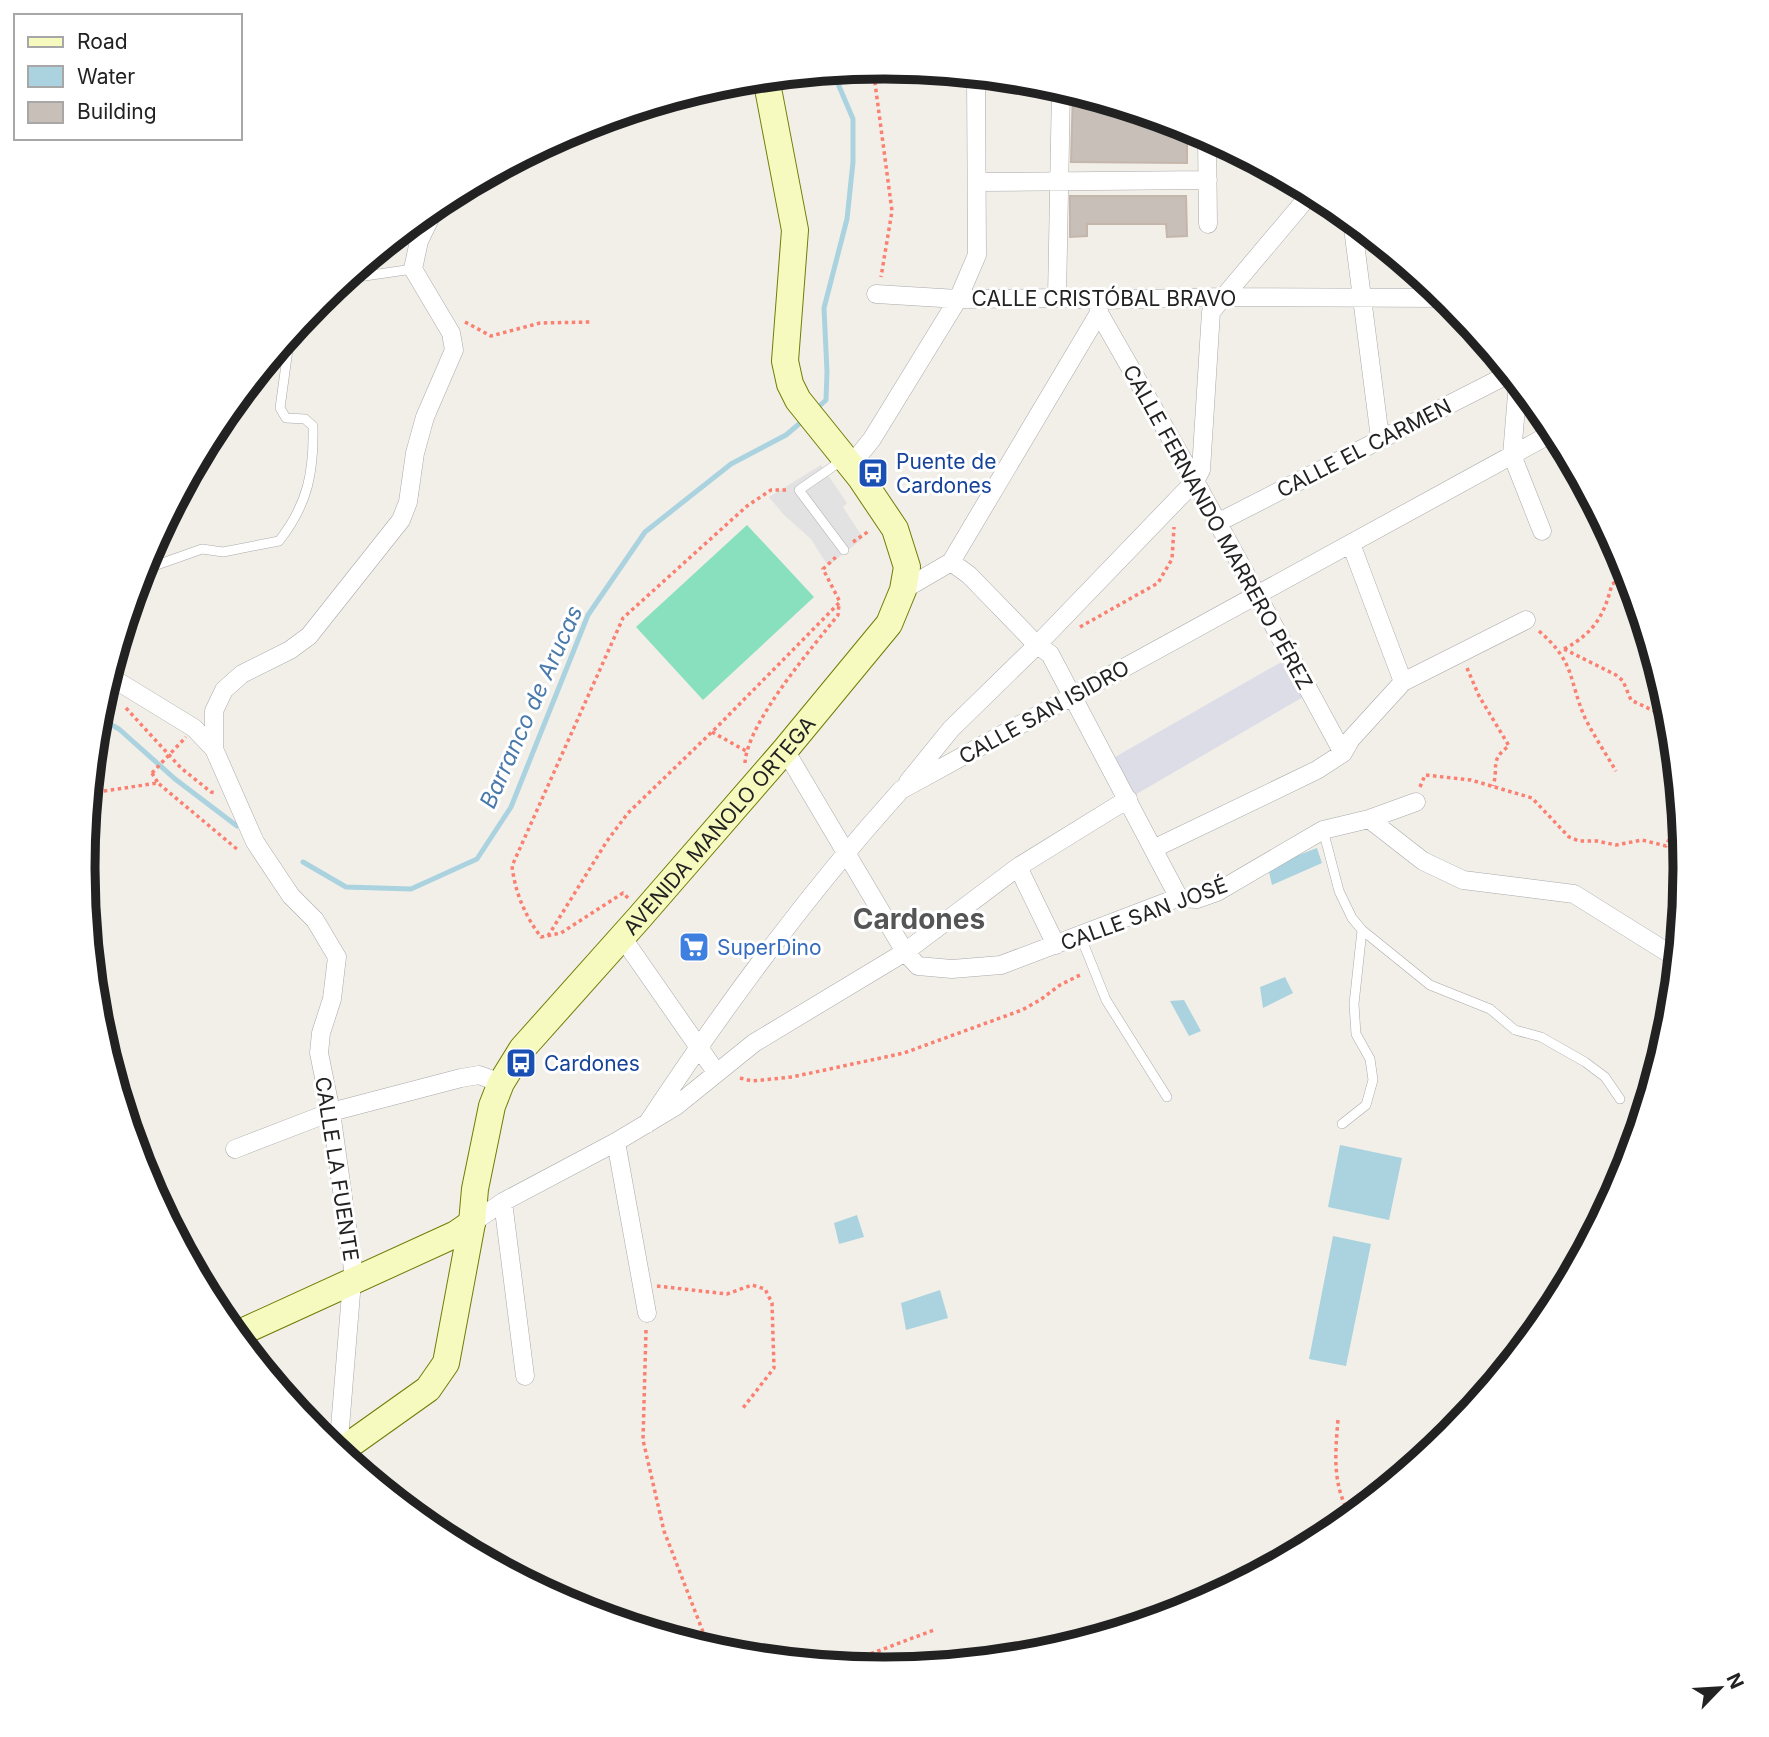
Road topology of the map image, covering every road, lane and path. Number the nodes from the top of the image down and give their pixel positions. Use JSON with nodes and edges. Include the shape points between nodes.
{"nodes":[{"id":1,"x":874,"y":79,"type":"edge"},
{"id":2,"x":976,"y":85,"type":"edge"},
{"id":3,"x":768,"y":88,"type":"edge"},
{"id":4,"x":1061,"y":99,"type":"edge"},
{"id":5,"x":1210,"y":149,"type":"edge"},
{"id":6,"x":1208,"y":180,"type":"junction"},
{"id":7,"x":977,"y":182,"type":"junction"},
{"id":8,"x":1059,"y":182,"type":"junction"},
{"id":9,"x":1305,"y":201,"type":"edge"},
{"id":10,"x":1208,"y":224,"type":"dead end"},
{"id":11,"x":426,"y":226,"type":"edge"},
{"id":12,"x":1354,"y":234,"type":"edge"},
{"id":13,"x":413,"y":269,"type":"junction"},
{"id":14,"x":363,"y":276,"type":"edge"},
{"id":15,"x":876,"y":294,"type":"joint"},
{"id":16,"x":1223,"y":297,"type":"junction"},
{"id":17,"x":1057,"y":298,"type":"junction"},
{"id":18,"x":1430,"y":298,"type":"edge"},
{"id":19,"x":958,"y":299,"type":"junction"},
{"id":20,"x":1362,"y":299,"type":"junction"},
{"id":21,"x":1099,"y":306,"type":"junction"},
{"id":22,"x":442,"y":318,"type":"junction"},
{"id":23,"x":592,"y":322,"type":"dead end"},
{"id":24,"x":288,"y":352,"type":"edge"},
{"id":25,"x":1502,"y":377,"type":"edge"},
{"id":26,"x":1517,"y":396,"type":"edge"},
{"id":27,"x":1545,"y":437,"type":"edge"},
{"id":28,"x":1380,"y":439,"type":"junction"},
{"id":29,"x":1512,"y":456,"type":"junction"},
{"id":30,"x":848,"y":461,"type":"junction"},
{"id":31,"x":1195,"y":481,"type":"junction"},
{"id":32,"x":799,"y":490,"type":"junction"},
{"id":33,"x":1175,"y":500,"type":"junction"},
{"id":34,"x":889,"y":519,"type":"junction"},
{"id":35,"x":1217,"y":523,"type":"junction"},
{"id":36,"x":1542,"y":531,"type":"dead end"},
{"id":37,"x":1350,"y":544,"type":"junction"},
{"id":38,"x":844,"y":550,"type":"junction"},
{"id":39,"x":951,"y":562,"type":"junction"},
{"id":40,"x":155,"y":566,"type":"edge"},
{"id":41,"x":1619,"y":580,"type":"edge"},
{"id":42,"x":904,"y":590,"type":"junction"},
{"id":43,"x":1255,"y":595,"type":"junction"},
{"id":44,"x":839,"y":602,"type":"junction"},
{"id":45,"x":1526,"y":620,"type":"joint"},
{"id":46,"x":1054,"y":628,"type":"junction"},
{"id":47,"x":1037,"y":645,"type":"junction"},
{"id":48,"x":1562,"y":650,"type":"junction"},
{"id":49,"x":1461,"y":653,"type":"junction"},
{"id":50,"x":118,"y":681,"type":"edge"},
{"id":51,"x":1403,"y":682,"type":"junction"},
{"id":52,"x":1073,"y":696,"type":"junction"},
{"id":53,"x":119,"y":702,"type":"dead end"},
{"id":54,"x":1660,"y":720,"type":"edge"},
{"id":55,"x":712,"y":732,"type":"junction"},
{"id":56,"x":186,"y":737,"type":"dead end"},
{"id":57,"x":214,"y":749,"type":"junction"},
{"id":58,"x":785,"y":750,"type":"junction"},
{"id":59,"x":746,"y":751,"type":"junction"},
{"id":60,"x":1343,"y":753,"type":"junction"},
{"id":61,"x":1616,"y":771,"type":"dead end"},
{"id":62,"x":759,"y":780,"type":"junction"},
{"id":63,"x":158,"y":783,"type":"junction"},
{"id":64,"x":1493,"y":786,"type":"junction"},
{"id":65,"x":901,"y":790,"type":"junction"},
{"id":66,"x":99,"y":792,"type":"edge"},
{"id":67,"x":235,"y":797,"type":"junction"},
{"id":68,"x":1128,"y":799,"type":"junction"},
{"id":69,"x":1416,"y":802,"type":"joint"},
{"id":70,"x":1369,"y":819,"type":"junction"},
{"id":71,"x":1323,"y":830,"type":"junction"},
{"id":72,"x":1673,"y":835,"type":"edge"},
{"id":73,"x":1153,"y":849,"type":"junction"},
{"id":74,"x":846,"y":851,"type":"junction"},
{"id":75,"x":271,"y":866,"type":"junction"},
{"id":76,"x":1018,"y":867,"type":"junction"},
{"id":77,"x":1180,"y":898,"type":"junction"},
{"id":78,"x":630,"y":928,"type":"junction"},
{"id":79,"x":1362,"y":930,"type":"junction"},
{"id":80,"x":1080,"y":935,"type":"junction"},
{"id":81,"x":548,"y":936,"type":"junction"},
{"id":82,"x":1056,"y":945,"type":"junction"},
{"id":83,"x":905,"y":952,"type":"junction"},
{"id":84,"x":1669,"y":953,"type":"edge"},
{"id":85,"x":1094,"y":968,"type":"junction"},
{"id":86,"x":699,"y":1046,"type":"junction"},
{"id":87,"x":716,"y":1072,"type":"junction"},
{"id":88,"x":501,"y":1083,"type":"junction"},
{"id":89,"x":1167,"y":1097,"type":"dead end"},
{"id":90,"x":1620,"y":1099,"type":"dead end"},
{"id":91,"x":331,"y":1112,"type":"junction"},
{"id":92,"x":647,"y":1124,"type":"junction"},
{"id":93,"x":1342,"y":1124,"type":"dead end"},
{"id":94,"x":616,"y":1142,"type":"junction"},
{"id":95,"x":235,"y":1149,"type":"dead end"},
{"id":96,"x":503,"y":1202,"type":"junction"},
{"id":97,"x":471,"y":1223,"type":"junction"},
{"id":98,"x":425,"y":1248,"type":"junction"},
{"id":99,"x":463,"y":1269,"type":"junction"},
{"id":100,"x":351,"y":1283,"type":"junction"},
{"id":101,"x":641,"y":1284,"type":"junction"},
{"id":102,"x":647,"y":1313,"type":"joint"},
{"id":103,"x":245,"y":1331,"type":"edge"},
{"id":104,"x":525,"y":1376,"type":"dead end"},
{"id":105,"x":743,"y":1408,"type":"dead end"},
{"id":106,"x":1338,"y":1420,"type":"dead end"},
{"id":107,"x":340,"y":1439,"type":"edge"},
{"id":108,"x":347,"y":1446,"type":"edge"},
{"id":109,"x":1346,"y":1509,"type":"edge"},
{"id":110,"x":934,"y":1630,"type":"dead end"},
{"id":111,"x":705,"y":1637,"type":"edge"},
{"id":112,"x":861,"y":1658,"type":"edge"}],
"edges":[{"from":1,"to":15,"type":"path","via":[[892,211]]},
{"from":2,"to":7,"type":"street"},
{"from":3,"to":30,"type":"street","name":"AVENIDA MANOLO ORTEGA","via":[[795,230],[785,361],[798,400]]},
{"from":4,"to":8,"type":"street"},
{"from":5,"to":6,"type":"street"},
{"from":6,"to":8,"type":"street"},
{"from":6,"to":10,"type":"street"},
{"from":7,"to":8,"type":"street"},
{"from":7,"to":19,"type":"street","via":[[977,256]]},
{"from":8,"to":17,"type":"street"},
{"from":9,"to":16,"type":"street"},
{"from":11,"to":13,"type":"street"},
{"from":12,"to":20,"type":"street"},
{"from":13,"to":14,"type":"lane"},
{"from":13,"to":22,"type":"street"},
{"from":15,"to":19,"type":"street"},
{"from":16,"to":20,"type":"street","name":"CALLE CRISTÓBAL BRAVO"},
{"from":16,"to":21,"type":"street","name":"CALLE CRISTÓBAL BRAVO"},
{"from":16,"to":31,"type":"street","via":[[1211,312],[1201,470]]},
{"from":17,"to":19,"type":"street","name":"CALLE CRISTÓBAL BRAVO"},
{"from":17,"to":21,"type":"street","name":"CALLE CRISTÓBAL BRAVO"},
{"from":18,"to":20,"type":"street","name":"CALLE CRISTÓBAL BRAVO"},
{"from":19,"to":30,"type":"street","name":"CALLE CRISTÓBAL BRAVO","via":[[872,439]]},
{"from":20,"to":28,"type":"street"},
{"from":21,"to":31,"type":"street","name":"CALLE FERNANDO MARRERO PÉREZ"},
{"from":21,"to":39,"type":"street"},
{"from":22,"to":23,"type":"path","via":[[463,321],[491,336],[540,323]]},
{"from":22,"to":57,"type":"street","via":[[454,350],[425,417],[401,520],[309,636],[242,674],[224,690],[214,711]]},
{"from":24,"to":40,"type":"lane","via":[[280,408],[286,418],[305,419],[313,426],[309,488],[294,522],[278,541],[223,552],[202,549]]},
{"from":25,"to":28,"type":"street","name":"CALLE EL CARMEN"},
{"from":26,"to":29,"type":"street"},
{"from":27,"to":29,"type":"street","name":"CALLE SAN ISIDRO"},
{"from":28,"to":35,"type":"street","name":"CALLE EL CARMEN"},
{"from":29,"to":36,"type":"street"},
{"from":29,"to":37,"type":"street","name":"CALLE SAN ISIDRO"},
{"from":30,"to":32,"type":"lane"},
{"from":30,"to":34,"type":"street","name":"AVENIDA MANOLO ORTEGA"},
{"from":31,"to":33,"type":"street"},
{"from":31,"to":35,"type":"street","name":"CALLE FERNANDO MARRERO PÉREZ"},
{"from":32,"to":38,"type":"lane"},
{"from":32,"to":81,"type":"path","via":[[771,490],[747,506],[623,618],[512,866],[529,921],[541,937]]},
{"from":33,"to":46,"type":"street"},
{"from":33,"to":46,"type":"path","via":[[1172,559],[1158,583],[1078,628]]},
{"from":34,"to":38,"type":"path"},
{"from":34,"to":42,"type":"street","name":"AVENIDA MANOLO ORTEGA","via":[[907,567]]},
{"from":35,"to":43,"type":"street","name":"CALLE FERNANDO MARRERO PÉREZ"},
{"from":37,"to":43,"type":"street","name":"CALLE SAN ISIDRO"},
{"from":37,"to":51,"type":"street"},
{"from":38,"to":44,"type":"path","via":[[823,569]]},
{"from":39,"to":42,"type":"street"},
{"from":39,"to":47,"type":"street"},
{"from":41,"to":48,"type":"path","via":[[1612,583],[1596,625]]},
{"from":42,"to":58,"type":"street","name":"AVENIDA MANOLO ORTEGA","via":[[889,624]]},
{"from":43,"to":52,"type":"street","name":"CALLE SAN ISIDRO"},
{"from":43,"to":60,"type":"street","name":"CALLE FERNANDO MARRERO PÉREZ"},
{"from":44,"to":55,"type":"path"},
{"from":44,"to":59,"type":"path","via":[[838,615],[771,703]]},
{"from":45,"to":48,"type":"path"},
{"from":45,"to":49,"type":"street"},
{"from":46,"to":47,"type":"street"},
{"from":47,"to":52,"type":"street","via":[[1050,654]]},
{"from":47,"to":65,"type":"street","via":[[951,729]]},
{"from":48,"to":54,"type":"path","via":[[1616,675],[1631,700],[1654,711]]},
{"from":48,"to":61,"type":"path","via":[[1585,717]]},
{"from":49,"to":51,"type":"street"},
{"from":49,"to":64,"type":"path","via":[[1509,746],[1495,760]]},
{"from":50,"to":57,"type":"street","via":[[194,728]]},
{"from":51,"to":60,"type":"street"},
{"from":52,"to":65,"type":"street","name":"CALLE SAN ISIDRO"},
{"from":52,"to":68,"type":"street"},
{"from":53,"to":67,"type":"path","via":[[181,768],[211,792]]},
{"from":55,"to":59,"type":"path"},
{"from":55,"to":81,"type":"path","via":[[628,813]]},
{"from":56,"to":63,"type":"path","bridge":true,"via":[[152,773]]},
{"from":57,"to":67,"type":"street"},
{"from":58,"to":62,"type":"street","name":"AVENIDA MANOLO ORTEGA"},
{"from":58,"to":74,"type":"street"},
{"from":59,"to":62,"type":"path","via":[[745,763]]},
{"from":60,"to":73,"type":"street"},
{"from":62,"to":78,"type":"street","name":"AVENIDA MANOLO ORTEGA"},
{"from":63,"to":66,"type":"path"},
{"from":63,"to":75,"type":"path","via":[[246,856]]},
{"from":64,"to":69,"type":"path","via":[[1425,775]]},
{"from":64,"to":72,"type":"path","via":[[1532,798],[1569,837],[1579,841],[1616,845],[1642,840],[1666,846]]},
{"from":65,"to":74,"type":"street","name":"CALLE SAN ISIDRO"},
{"from":67,"to":75,"type":"street"},
{"from":68,"to":73,"type":"street"},
{"from":68,"to":76,"type":"street"},
{"from":69,"to":70,"type":"street","name":"CALLE SAN JOSÉ"},
{"from":70,"to":71,"type":"street","name":"CALLE SAN JOSÉ"},
{"from":70,"to":84,"type":"street","via":[[1423,861],[1463,880],[1574,894]]},
{"from":71,"to":77,"type":"street","name":"CALLE SAN JOSÉ","via":[[1217,892],[1197,899]]},
{"from":71,"to":79,"type":"lane","via":[[1339,891]]},
{"from":73,"to":77,"type":"street"},
{"from":74,"to":83,"type":"street"},
{"from":74,"to":86,"type":"street","name":"CALLE SAN ISIDRO"},
{"from":75,"to":91,"type":"street","name":"CALLE LA FUENTE","via":[[337,957],[319,1053]]},
{"from":76,"to":82,"type":"street"},
{"from":76,"to":83,"type":"street"},
{"from":77,"to":80,"type":"street","name":"CALLE SAN JOSÉ"},
{"from":78,"to":81,"type":"path","via":[[629,899],[623,893],[561,933]]},
{"from":78,"to":86,"type":"street"},
{"from":78,"to":88,"type":"street","name":"AVENIDA MANOLO ORTEGA","via":[[522,1049]]},
{"from":79,"to":90,"type":"lane","via":[[1430,985],[1490,1009],[1515,1030],[1541,1037],[1585,1062],[1605,1077]]},
{"from":79,"to":93,"type":"lane","via":[[1354,1004],[1356,1034],[1370,1059],[1373,1080],[1366,1105]]},
{"from":80,"to":82,"type":"street","name":"CALLE SAN JOSÉ"},
{"from":80,"to":85,"type":"lane"},
{"from":82,"to":83,"type":"street","name":"CALLE SAN JOSÉ","via":[[1001,965],[952,969],[918,966]]},
{"from":83,"to":87,"type":"street","via":[[754,1043]]},
{"from":85,"to":87,"type":"path","via":[[1022,1010],[904,1053],[792,1077],[752,1080]]},
{"from":85,"to":89,"type":"lane","via":[[1106,1000]]},
{"from":86,"to":87,"type":"street"},
{"from":86,"to":92,"type":"street","name":"CALLE SAN ISIDRO"},
{"from":87,"to":92,"type":"street"},
{"from":88,"to":91,"type":"street","via":[[470,1076]]},
{"from":88,"to":97,"type":"street","name":"AVENIDA MANOLO ORTEGA","via":[[492,1106]]},
{"from":91,"to":95,"type":"street"},
{"from":91,"to":100,"type":"street","name":"CALLE LA FUENTE","via":[[353,1269]]},
{"from":92,"to":94,"type":"street"},
{"from":94,"to":96,"type":"street"},
{"from":94,"to":101,"type":"street"},
{"from":96,"to":97,"type":"street"},
{"from":96,"to":104,"type":"street"},
{"from":97,"to":98,"type":"street"},
{"from":97,"to":99,"type":"street","name":"AVENIDA MANOLO ORTEGA"},
{"from":98,"to":99,"type":"street","via":[[444,1252]]},
{"from":98,"to":100,"type":"street"},
{"from":99,"to":108,"type":"street","name":"AVENIDA MANOLO ORTEGA","via":[[446,1363],[428,1389]]},
{"from":100,"to":103,"type":"street"},
{"from":100,"to":107,"type":"street","name":"CALLE LA FUENTE"},
{"from":101,"to":102,"type":"street"},
{"from":101,"to":105,"type":"path","via":[[727,1294],[752,1285],[765,1289],[772,1303],[774,1368]]},
{"from":102,"to":111,"type":"path","via":[[643,1440],[664,1531]]},
{"from":106,"to":109,"type":"path","via":[[1334,1462]]},
{"from":110,"to":112,"type":"path"}]}
